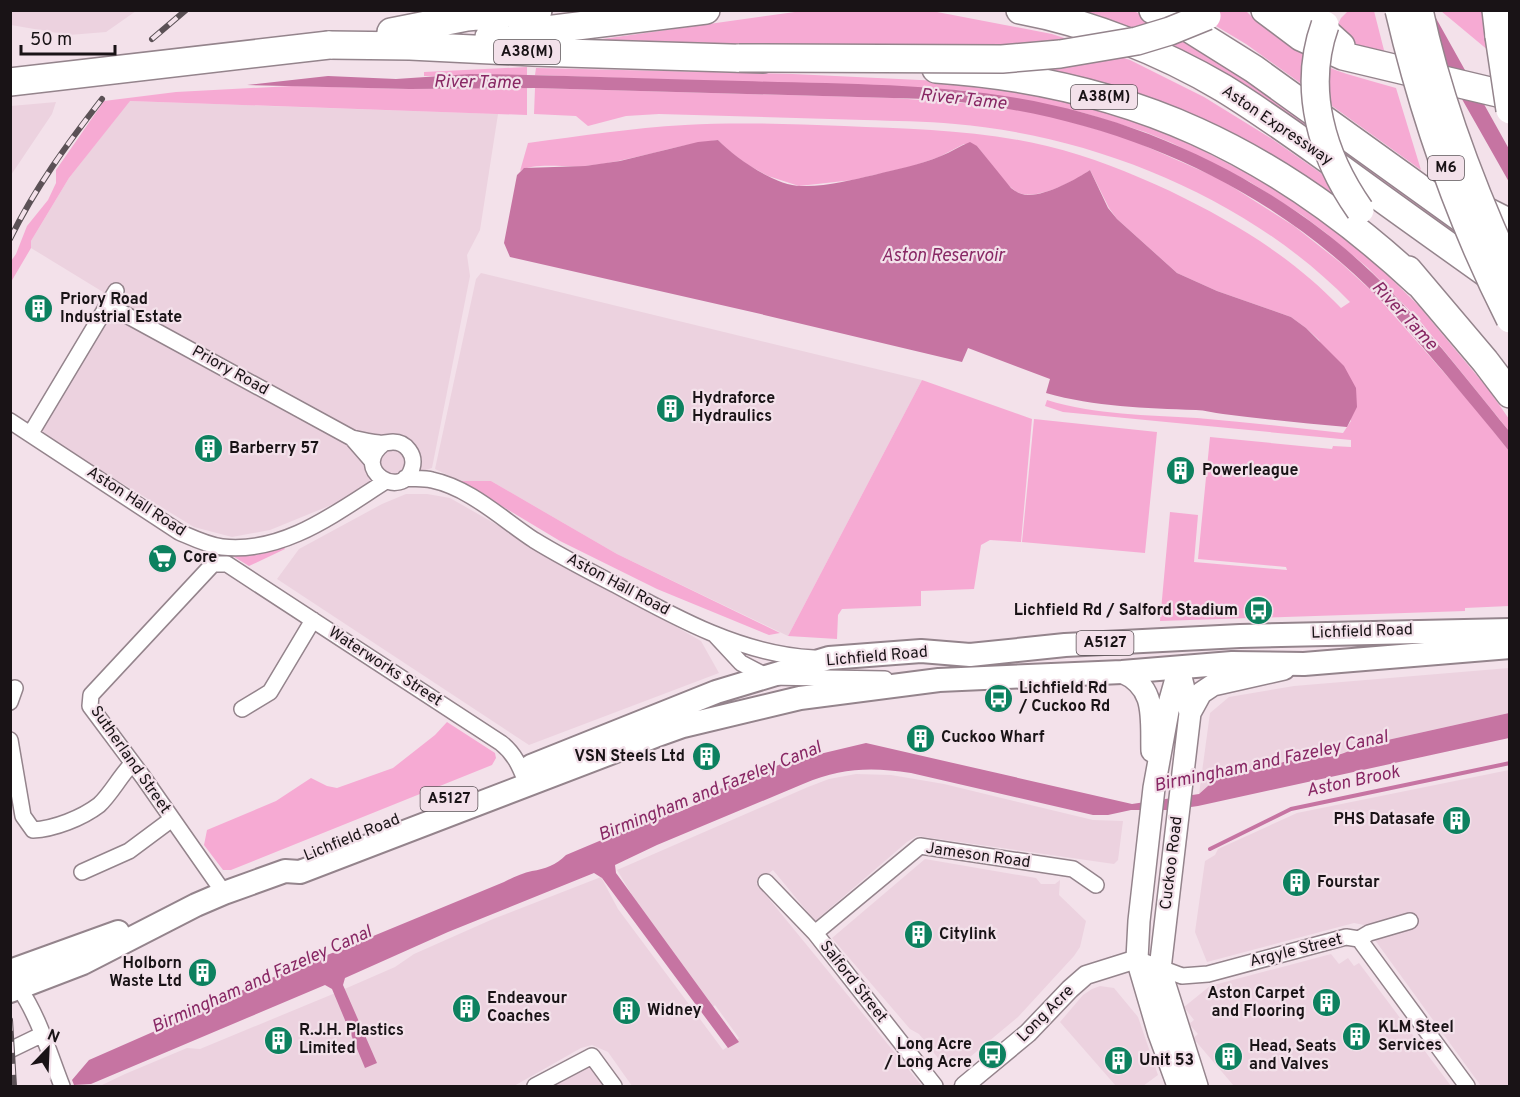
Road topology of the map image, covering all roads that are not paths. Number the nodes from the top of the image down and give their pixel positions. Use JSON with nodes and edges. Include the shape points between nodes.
{"nodes":[{"id":1,"x":497,"y":10,"type":"edge"},
{"id":2,"x":538,"y":10,"type":"edge"},
{"id":3,"x":706,"y":10,"type":"edge"},
{"id":4,"x":1020,"y":10,"type":"edge"},
{"id":5,"x":1153,"y":10,"type":"edge"},
{"id":6,"x":1218,"y":10,"type":"edge"},
{"id":7,"x":1265,"y":10,"type":"edge"},
{"id":8,"x":1301,"y":10,"type":"edge"},
{"id":9,"x":1334,"y":10,"type":"edge"},
{"id":10,"x":1399,"y":10,"type":"edge"},
{"id":11,"x":1419,"y":10,"type":"edge"},
{"id":12,"x":1509,"y":10,"type":"edge"},
{"id":13,"x":467,"y":17,"type":"junction"},
{"id":14,"x":1502,"y":22,"type":"edge"},
{"id":15,"x":329,"y":45,"type":"junction"},
{"id":16,"x":410,"y":46,"type":"junction"},
{"id":17,"x":739,"y":58,"type":"junction"},
{"id":18,"x":1357,"y":60,"type":"junction"},
{"id":19,"x":10,"y":82,"type":"edge"},
{"id":20,"x":1498,"y":98,"type":"edge"},
{"id":21,"x":1331,"y":124,"type":"junction"},
{"id":22,"x":1509,"y":223,"type":"edge"},
{"id":23,"x":1509,"y":254,"type":"edge"},
{"id":24,"x":1509,"y":271,"type":"edge"},
{"id":25,"x":1418,"y":283,"type":"junction"},
{"id":26,"x":1509,"y":289,"type":"edge"},
{"id":27,"x":116,"y":291,"type":"dead end"},
{"id":28,"x":108,"y":305,"type":"junction"},
{"id":29,"x":1509,"y":319,"type":"edge"},
{"id":30,"x":1509,"y":394,"type":"edge"},
{"id":31,"x":10,"y":421,"type":"edge"},
{"id":32,"x":31,"y":433,"type":"junction"},
{"id":33,"x":352,"y":438,"type":"junction"},
{"id":34,"x":383,"y":444,"type":"junction"},
{"id":35,"x":413,"y":461,"type":"junction"},
{"id":36,"x":373,"y":464,"type":"junction"},
{"id":37,"x":405,"y":478,"type":"junction"},
{"id":38,"x":431,"y":480,"type":"junction"},
{"id":39,"x":386,"y":481,"type":"junction"},
{"id":40,"x":367,"y":493,"type":"junction"},
{"id":41,"x":227,"y":564,"type":"joint"},
{"id":42,"x":314,"y":620,"type":"junction"},
{"id":43,"x":1509,"y":630,"type":"edge"},
{"id":44,"x":714,"y":633,"type":"junction"},
{"id":45,"x":1240,"y":636,"type":"junction"},
{"id":46,"x":1509,"y":647,"type":"edge"},
{"id":47,"x":970,"y":655,"type":"junction"},
{"id":48,"x":829,"y":658,"type":"junction"},
{"id":49,"x":1304,"y":664,"type":"junction"},
{"id":50,"x":1179,"y":668,"type":"junction"},
{"id":51,"x":1122,"y":672,"type":"junction"},
{"id":52,"x":768,"y":677,"type":"junction"},
{"id":53,"x":939,"y":680,"type":"junction"},
{"id":54,"x":242,"y":709,"type":"dead end"},
{"id":55,"x":1190,"y":713,"type":"junction"},
{"id":56,"x":10,"y":740,"type":"edge"},
{"id":57,"x":132,"y":764,"type":"junction"},
{"id":58,"x":524,"y":777,"type":"junction"},
{"id":59,"x":1154,"y":788,"type":"junction"},
{"id":60,"x":172,"y":819,"type":"junction"},
{"id":61,"x":82,"y":872,"type":"dead end"},
{"id":62,"x":766,"y":882,"type":"dead end"},
{"id":63,"x":1096,"y":885,"type":"dead end"},
{"id":64,"x":224,"y":893,"type":"junction"},
{"id":65,"x":1410,"y":921,"type":"dead end"},
{"id":66,"x":815,"y":933,"type":"junction"},
{"id":67,"x":1359,"y":939,"type":"junction"},
{"id":68,"x":1137,"y":959,"type":"junction"},
{"id":69,"x":1160,"y":969,"type":"junction"},
{"id":70,"x":13,"y":983,"type":"edge"},
{"id":71,"x":43,"y":1034,"type":"junction"},
{"id":72,"x":10,"y":1050,"type":"edge"},
{"id":73,"x":60,"y":1083,"type":"edge"},
{"id":74,"x":970,"y":1085,"type":"edge"},
{"id":75,"x":535,"y":1086,"type":"edge"},
{"id":76,"x":614,"y":1086,"type":"edge"},
{"id":77,"x":935,"y":1086,"type":"edge"},
{"id":78,"x":1178,"y":1086,"type":"edge"},
{"id":79,"x":1197,"y":1086,"type":"edge"},
{"id":80,"x":1467,"y":1086,"type":"edge"}],
"edges":[{"from":1,"to":13,"type":"highway"},
{"from":2,"to":13,"type":"highway","number":"A38(M)"},
{"from":3,"to":16,"type":"highway","number":"A38(M)"},
{"from":4,"to":26,"type":"highway","name":"Aston Expressway","via":[[1117,39],[1222,88],[1306,143]]},
{"from":5,"to":21,"type":"highway","name":"Aston Expressway","via":[[1220,46]]},
{"from":6,"to":17,"type":"highway","number":"A38(M)","bridge":true,"via":[[1130,43],[1076,52],[1002,58]]},
{"from":7,"to":18,"type":"highway","via":[[1315,44]]},
{"from":8,"to":18,"type":"highway"},
{"from":9,"to":25,"type":"highway","bridge":true,"via":[[1322,33],[1315,66],[1316,102],[1323,135],[1353,200]]},
{"from":10,"to":29,"type":"highway","number":"M6","bridge":true,"via":[[1443,159]]},
{"from":11,"to":24,"type":"highway","number":"M6","bridge":true,"via":[[1462,154]]},
{"from":12,"to":14,"type":"highway"},
{"from":13,"to":15,"type":"highway","number":"A38(M)"},
{"from":14,"to":20,"type":"highway","bridge":true},
{"from":15,"to":16,"type":"highway","number":"A38(M)"},
{"from":15,"to":19,"type":"highway","number":"A38(M)","bridge":true},
{"from":16,"to":17,"type":"highway","number":"A38(M)"},
{"from":17,"to":25,"type":"highway","number":"A38(M)","bridge":true,"via":[[1009,77],[1076,89],[1135,106],[1201,132],[1286,178],[1373,242]]},
{"from":18,"to":20,"type":"highway"},
{"from":21,"to":22,"type":"highway","bridge":true},
{"from":21,"to":23,"type":"highway","name":"Aston Expressway"},
{"from":25,"to":30,"type":"highway"},
{"from":27,"to":28,"type":"street"},
{"from":28,"to":32,"type":"street"},
{"from":28,"to":33,"type":"street","name":"Priory Road"},
{"from":31,"to":32,"type":"street","name":"Aston Hall Road"},
{"from":32,"to":40,"type":"street","name":"Aston Hall Road","via":[[179,532],[224,547],[262,546],[285,538],[336,514]]},
{"from":33,"to":34,"type":"street","name":"Priory Road"},
{"from":33,"to":36,"type":"street","name":"Priory Road"},
{"from":34,"to":35,"type":"street","name":"Aston Hall Road","via":[[403,445]]},
{"from":34,"to":36,"type":"street","via":[[374,454]]},
{"from":35,"to":37,"type":"street"},
{"from":35,"to":38,"type":"street","name":"Aston Hall Road"},
{"from":36,"to":39,"type":"street"},
{"from":36,"to":40,"type":"street"},
{"from":37,"to":38,"type":"street","name":"Aston Hall Road"},
{"from":37,"to":39,"type":"street","name":"Aston Hall Road","via":[[399,482]]},
{"from":38,"to":44,"type":"street","name":"Aston Hall Road","via":[[471,497],[534,540],[657,608]]},
{"from":39,"to":40,"type":"street","name":"Aston Hall Road"},
{"from":41,"to":42,"type":"street","name":"Waterworks Street"},
{"from":41,"to":57,"type":"street","name":"Sutherland Street","via":[[213,564],[91,695],[90,706]]},
{"from":42,"to":54,"type":"street","via":[[270,692]]},
{"from":42,"to":58,"type":"street","name":"Waterworks Street","via":[[501,743],[510,750]]},
{"from":43,"to":45,"type":"main road","name":"Lichfield Road","number":"A5127"},
{"from":44,"to":48,"type":"street","name":"Aston Hall Road","via":[[787,657]]},
{"from":44,"to":52,"type":"street","name":"Aston Hall Road","via":[[741,663]]},
{"from":45,"to":47,"type":"main road","name":"Lichfield Road","number":"A5127","via":[[1065,645]]},
{"from":45,"to":50,"type":"main road","via":[[1195,655]]},
{"from":46,"to":49,"type":"main road","name":"Lichfield Road","number":"A5127"},
{"from":47,"to":48,"type":"main road","name":"Lichfield Road","number":"A5127","via":[[921,651]]},
{"from":47,"to":50,"type":"main road","via":[[1069,659],[1156,655]]},
{"from":48,"to":52,"type":"main road","name":"Lichfield Road","number":"A5127"},
{"from":49,"to":50,"type":"main road","name":"Lichfield Road","number":"A5127","via":[[1232,663]]},
{"from":49,"to":55,"type":"main road","via":[[1213,685],[1201,693]]},
{"from":50,"to":51,"type":"main road","name":"Lichfield Road","number":"A5127"},
{"from":50,"to":55,"type":"main road","name":"Cuckoo Road"},
{"from":50,"to":59,"type":"main road","name":"Cuckoo Road"},
{"from":51,"to":53,"type":"main road","name":"Lichfield Road","number":"A5127"},
{"from":51,"to":59,"type":"main road","via":[[1142,684],[1150,707]]},
{"from":52,"to":53,"type":"street","name":"Aston Hall Road"},
{"from":52,"to":58,"type":"main road","name":"Lichfield Road","number":"A5127","via":[[672,709]]},
{"from":53,"to":58,"type":"main road","name":"Lichfield Road","number":"A5127","via":[[800,698],[683,726]]},
{"from":55,"to":69,"type":"main road","name":"Cuckoo Road"},
{"from":56,"to":57,"type":"street","via":[[23,816],[33,830],[45,830],[99,804]]},
{"from":57,"to":60,"type":"street","name":"Sutherland Street"},
{"from":58,"to":64,"type":"main road","name":"Lichfield Road","number":"A5127","via":[[300,872],[285,871]]},
{"from":59,"to":68,"type":"main road","name":"Cuckoo Road"},
{"from":60,"to":61,"type":"street","via":[[129,851]]},
{"from":60,"to":64,"type":"street","name":"Sutherland Street"},
{"from":62,"to":66,"type":"street","name":"Salford Street"},
{"from":63,"to":66,"type":"street","name":"Jameson Road","via":[[1072,869],[920,846]]},
{"from":64,"to":70,"type":"main road","name":"Lichfield Road","number":"A5127","via":[[83,963]]},
{"from":65,"to":67,"type":"street"},
{"from":66,"to":77,"type":"street","name":"Salford Street"},
{"from":67,"to":69,"type":"street","name":"Argyle Street","via":[[1346,937],[1208,974],[1182,976]]},
{"from":67,"to":80,"type":"street","name":"Argyle Street"},
{"from":68,"to":69,"type":"street","name":"Argyle Street"},
{"from":68,"to":74,"type":"street","name":"Long Acre","via":[[1086,975]]},
{"from":68,"to":78,"type":"main road","name":"Cuckoo Road"},
{"from":69,"to":79,"type":"main road","name":"Cuckoo Road"},
{"from":70,"to":71,"type":"street","via":[[27,1000]]},
{"from":71,"to":72,"type":"street"},
{"from":71,"to":73,"type":"street"},
{"from":75,"to":76,"type":"street","via":[[592,1056]]}]}
